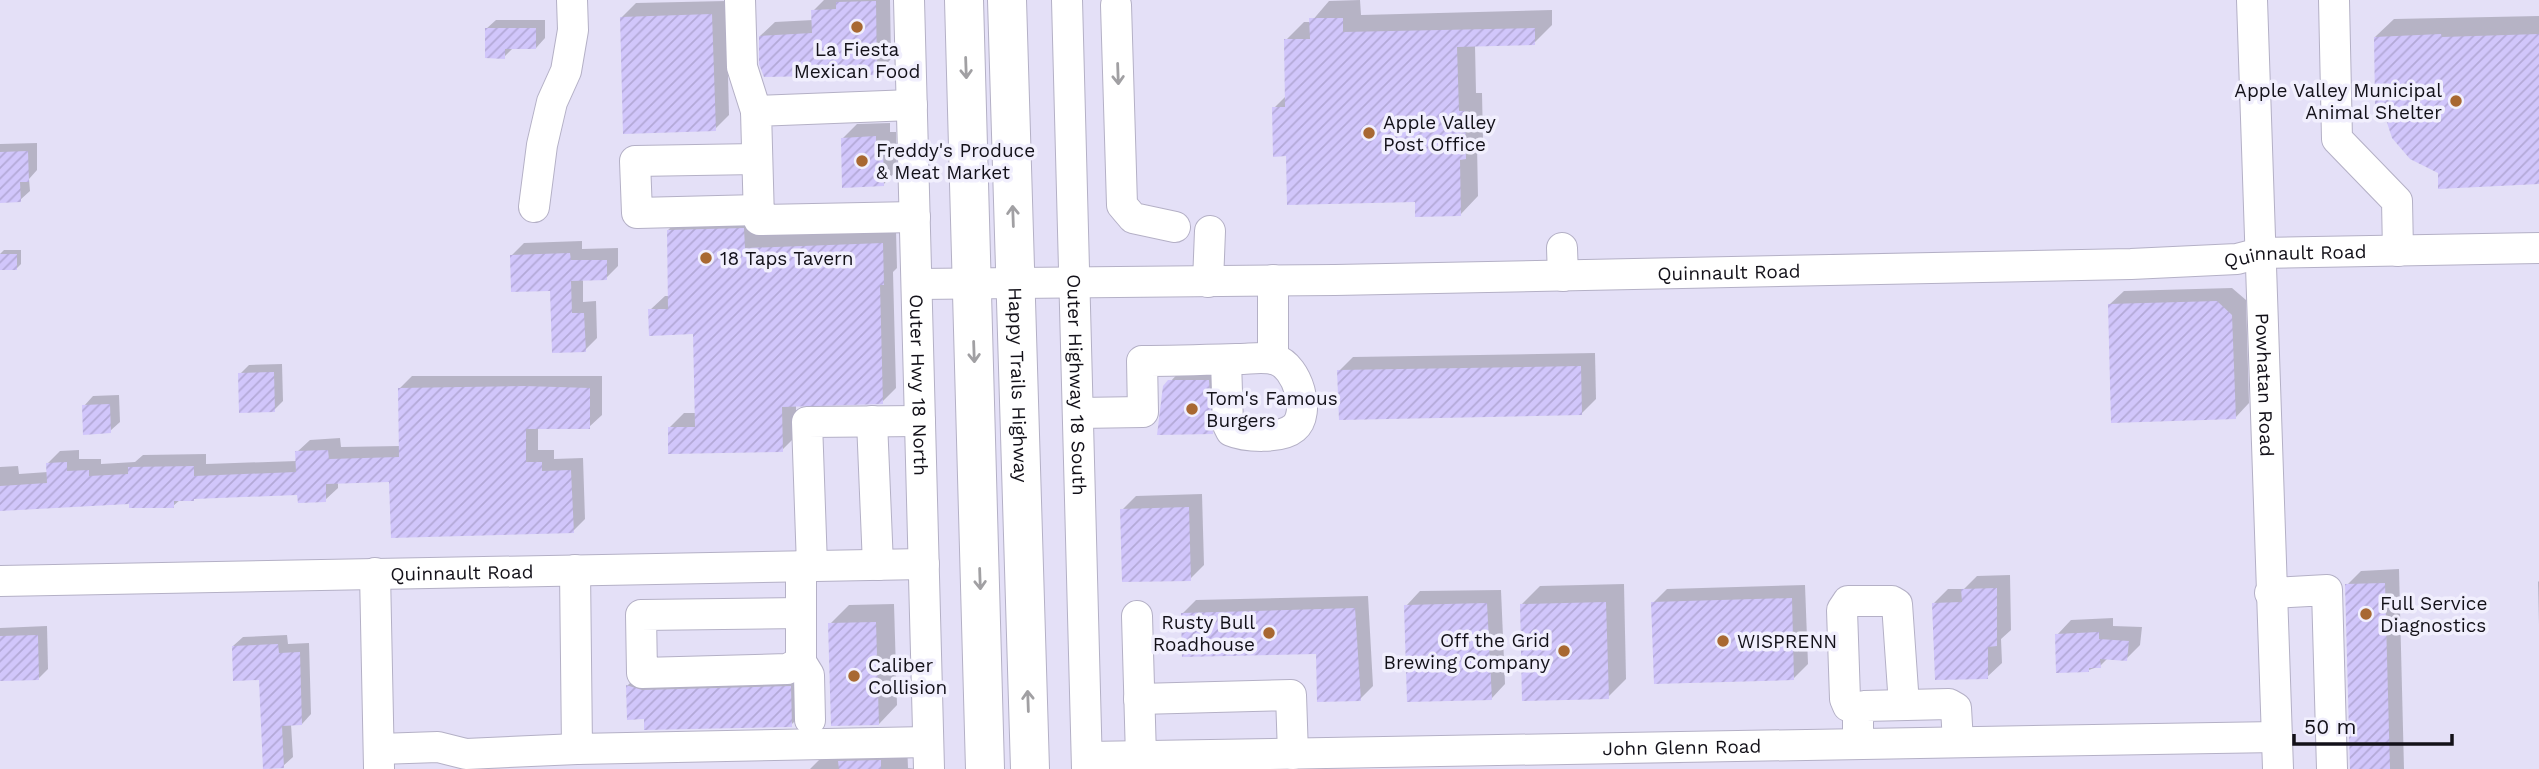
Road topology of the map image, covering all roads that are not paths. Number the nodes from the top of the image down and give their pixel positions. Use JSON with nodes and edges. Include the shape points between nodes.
{"nodes":[{"id":1,"x":572,"y":0,"type":"edge"},
{"id":2,"x":740,"y":0,"type":"edge"},
{"id":3,"x":909,"y":0,"type":"edge"},
{"id":4,"x":964,"y":0,"type":"edge"},
{"id":5,"x":1007,"y":0,"type":"edge"},
{"id":6,"x":1067,"y":0,"type":"edge"},
{"id":7,"x":2252,"y":0,"type":"edge"},
{"id":8,"x":2334,"y":0,"type":"edge"},
{"id":9,"x":1116,"y":5,"type":"dead end"},
{"id":10,"x":912,"y":105,"type":"junction"},
{"id":11,"x":757,"y":111,"type":"junction"},
{"id":12,"x":757,"y":159,"type":"junction"},
{"id":13,"x":534,"y":207,"type":"dead end"},
{"id":14,"x":758,"y":210,"type":"junction"},
{"id":15,"x":915,"y":217,"type":"junction"},
{"id":16,"x":1175,"y":227,"type":"dead end"},
{"id":17,"x":1210,"y":231,"type":"dead end"},
{"id":18,"x":2539,"y":248,"type":"edge"},
{"id":19,"x":2398,"y":251,"type":"junction"},
{"id":20,"x":2260,"y":253,"type":"junction"},
{"id":21,"x":1273,"y":280,"type":"junction"},
{"id":22,"x":1208,"y":282,"type":"junction"},
{"id":23,"x":1074,"y":283,"type":"junction"},
{"id":24,"x":917,"y":284,"type":"junction"},
{"id":25,"x":972,"y":284,"type":"junction"},
{"id":26,"x":1015,"y":285,"type":"junction"},
{"id":27,"x":1273,"y":359,"type":"junction"},
{"id":28,"x":1226,"y":360,"type":"junction"},
{"id":29,"x":1078,"y":413,"type":"junction"},
{"id":30,"x":872,"y":421,"type":"junction"},
{"id":31,"x":920,"y":421,"type":"junction"},
{"id":32,"x":924,"y":564,"type":"junction"},
{"id":33,"x":878,"y":565,"type":"junction"},
{"id":34,"x":807,"y":566,"type":"junction"},
{"id":35,"x":575,"y":570,"type":"junction"},
{"id":36,"x":375,"y":573,"type":"junction"},
{"id":37,"x":0,"y":581,"type":"edge"},
{"id":38,"x":2270,"y":593,"type":"junction"},
{"id":39,"x":801,"y":613,"type":"junction"},
{"id":40,"x":1137,"y":617,"type":"dead end"},
{"id":41,"x":801,"y":662,"type":"junction"},
{"id":42,"x":1139,"y":699,"type":"junction"},
{"id":43,"x":1903,"y":705,"type":"junction"},
{"id":44,"x":1858,"y":710,"type":"junction"},
{"id":45,"x":810,"y":720,"type":"dead end"},
{"id":46,"x":2277,"y":737,"type":"junction"},
{"id":47,"x":1958,"y":742,"type":"junction"},
{"id":48,"x":1859,"y":744,"type":"junction"},
{"id":49,"x":577,"y":749,"type":"junction"},
{"id":50,"x":1293,"y":754,"type":"junction"},
{"id":51,"x":928,"y":755,"type":"edge"},
{"id":52,"x":1141,"y":757,"type":"junction"},
{"id":53,"x":379,"y":759,"type":"edge"},
{"id":54,"x":1087,"y":763,"type":"edge"},
{"id":55,"x":985,"y":769,"type":"edge"},
{"id":56,"x":1030,"y":769,"type":"edge"},
{"id":57,"x":2278,"y":769,"type":"edge"},
{"id":58,"x":2332,"y":769,"type":"edge"}],
"edges":[{"from":1,"to":13,"type":"street","via":[[573,30],[566,71],[552,102]]},
{"from":2,"to":11,"type":"street","via":[[742,67]]},
{"from":3,"to":10,"type":"street","name":"Outer Hwy 18 North"},
{"from":4,"to":25,"type":"main road","one_way":true},
{"from":26,"to":5,"type":"main road","name":"Happy Trails Highway","one_way":true},
{"from":6,"to":23,"type":"street","name":"Outer Highway 18 South"},
{"from":7,"to":20,"type":"street","name":"Powhatan Road"},
{"from":8,"to":19,"type":"street","via":[[2337,139],[2397,201]]},
{"from":9,"to":16,"type":"street","one_way":true,"via":[[1122,205],[1133,218]]},
{"from":10,"to":11,"type":"street"},
{"from":10,"to":15,"type":"street","name":"Outer Hwy 18 North"},
{"from":11,"to":12,"type":"street"},
{"from":12,"to":14,"type":"street"},
{"from":12,"to":14,"type":"street","via":[[635,162],[637,213]]},
{"from":14,"to":15,"type":"street","via":[[759,220]]},
{"from":15,"to":24,"type":"street","name":"Outer Hwy 18 North"},
{"from":17,"to":22,"type":"street"},
{"from":18,"to":19,"type":"street","name":"Quinnault Road"},
{"from":19,"to":20,"type":"street","name":"Quinnault Road"},
{"from":20,"to":21,"type":"street","name":"Quinnault Road","via":[[2237,260],[2131,264],[1563,262]]},
{"from":20,"to":38,"type":"street","name":"Powhatan Road"},
{"from":21,"to":22,"type":"street","name":"Quinnault Road"},
{"from":21,"to":27,"type":"street"},
{"from":22,"to":23,"type":"street","name":"Quinnault Road"},
{"from":23,"to":26,"type":"street","name":"Quinnault Road"},
{"from":23,"to":29,"type":"street","name":"Outer Highway 18 South"},
{"from":24,"to":25,"type":"street","name":"Quinnault Road"},
{"from":24,"to":31,"type":"street","name":"Outer Hwy 18 North"},
{"from":25,"to":26,"type":"street","name":"Quinnault Road"},
{"from":25,"to":55,"type":"main road","one_way":true},
{"from":56,"to":26,"type":"main road","name":"Happy Trails Highway","one_way":true},
{"from":27,"to":28,"type":"street"},
{"from":27,"to":28,"type":"street","via":[[1289,367],[1300,390],[1300,420],[1294,428],[1275,434],[1231,431]]},
{"from":28,"to":29,"type":"street","via":[[1142,361],[1143,412]]},
{"from":29,"to":54,"type":"street","name":"Outer Highway 18 South"},
{"from":30,"to":31,"type":"street"},
{"from":30,"to":33,"type":"street"},
{"from":30,"to":34,"type":"street","via":[[807,422]]},
{"from":31,"to":32,"type":"street","name":"Outer Hwy 18 North"},
{"from":32,"to":33,"type":"street","name":"Quinnault Road"},
{"from":32,"to":51,"type":"street","name":"Outer Hwy 18 North"},
{"from":33,"to":34,"type":"street","name":"Quinnault Road"},
{"from":34,"to":35,"type":"street","name":"Quinnault Road"},
{"from":34,"to":39,"type":"street"},
{"from":35,"to":36,"type":"street","name":"Quinnault Road"},
{"from":35,"to":49,"type":"street"},
{"from":36,"to":37,"type":"street","name":"Quinnault Road"},
{"from":36,"to":53,"type":"street"},
{"from":38,"to":46,"type":"street","name":"Powhatan Road"},
{"from":38,"to":58,"type":"street","via":[[2327,590]]},
{"from":39,"to":41,"type":"street"},
{"from":39,"to":41,"type":"street","via":[[641,615],[642,673],[787,669]]},
{"from":40,"to":42,"type":"street"},
{"from":41,"to":45,"type":"street","via":[[809,676]]},
{"from":42,"to":50,"type":"street","via":[[1291,695]]},
{"from":42,"to":52,"type":"street"},
{"from":43,"to":44,"type":"street"},
{"from":43,"to":44,"type":"street","via":[[1898,608],[1892,601],[1848,601],[1842,610],[1845,699]]},
{"from":43,"to":47,"type":"street","via":[[1954,705]]},
{"from":44,"to":48,"type":"street"},
{"from":46,"to":47,"type":"street","name":"John Glenn Road"},
{"from":46,"to":57,"type":"street","name":"Powhatan Road"},
{"from":47,"to":48,"type":"street","name":"John Glenn Road"},
{"from":48,"to":50,"type":"street","name":"John Glenn Road"},
{"from":49,"to":51,"type":"street"},
{"from":49,"to":53,"type":"street","via":[[466,754],[438,747]]},
{"from":50,"to":52,"type":"street","name":"John Glenn Road"},
{"from":52,"to":54,"type":"street","name":"John Glenn Road"}]}
